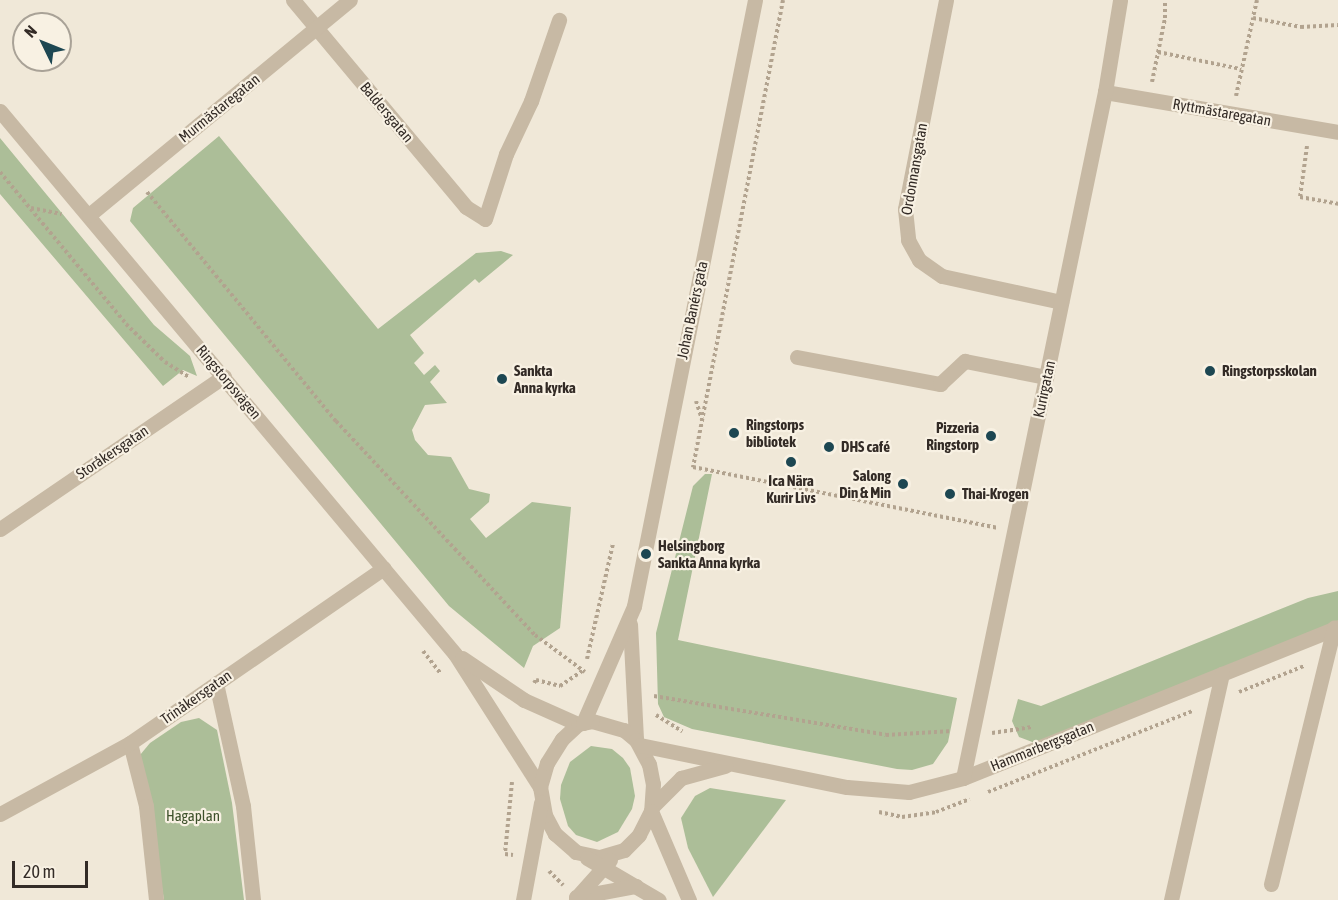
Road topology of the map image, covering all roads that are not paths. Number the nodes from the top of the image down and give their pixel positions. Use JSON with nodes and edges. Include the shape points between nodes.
{"nodes":[{"id":1,"x":293,"y":0,"type":"edge"},
{"id":2,"x":350,"y":0,"type":"edge"},
{"id":3,"x":755,"y":0,"type":"edge"},
{"id":4,"x":946,"y":0,"type":"edge"},
{"id":5,"x":1120,"y":0,"type":"edge"},
{"id":6,"x":559,"y":20,"type":"dead end"},
{"id":7,"x":316,"y":28,"type":"junction"},
{"id":8,"x":1105,"y":92,"type":"junction"},
{"id":9,"x":0,"y":111,"type":"edge"},
{"id":10,"x":1338,"y":132,"type":"edge"},
{"id":11,"x":89,"y":215,"type":"junction"},
{"id":12,"x":1061,"y":302,"type":"junction"},
{"id":13,"x":797,"y":357,"type":"dead end"},
{"id":14,"x":224,"y":376,"type":"junction"},
{"id":15,"x":1046,"y":377,"type":"junction"},
{"id":16,"x":0,"y":529,"type":"edge"},
{"id":17,"x":384,"y":568,"type":"junction"},
{"id":18,"x":630,"y":621,"type":"junction"},
{"id":19,"x":1336,"y":628,"type":"edge"},
{"id":20,"x":455,"y":654,"type":"junction"},
{"id":21,"x":1222,"y":674,"type":"junction"},
{"id":22,"x":216,"y":684,"type":"junction"},
{"id":23,"x":581,"y":724,"type":"junction"},
{"id":24,"x":130,"y":743,"type":"junction"},
{"id":25,"x":638,"y":743,"type":"junction"},
{"id":26,"x":734,"y":765,"type":"junction"},
{"id":27,"x":963,"y":778,"type":"junction"},
{"id":28,"x":541,"y":794,"type":"junction"},
{"id":29,"x":652,"y":809,"type":"junction"},
{"id":30,"x":0,"y":814,"type":"edge"},
{"id":31,"x":576,"y":852,"type":"junction"},
{"id":32,"x":615,"y":855,"type":"junction"},
{"id":33,"x":603,"y":866,"type":"junction"},
{"id":34,"x":1271,"y":884,"type":"dead end"},
{"id":35,"x":636,"y":886,"type":"junction"},
{"id":36,"x":575,"y":899,"type":"edge"},
{"id":37,"x":156,"y":900,"type":"edge"},
{"id":38,"x":253,"y":900,"type":"edge"},
{"id":39,"x":523,"y":900,"type":"edge"},
{"id":40,"x":659,"y":900,"type":"edge"},
{"id":41,"x":689,"y":900,"type":"edge"},
{"id":42,"x":1171,"y":900,"type":"edge"}],
"edges":[{"from":1,"to":7,"type":"street","name":"Baldersgatan"},
{"from":2,"to":7,"type":"street","name":"Murmästaregatan"},
{"from":3,"to":18,"type":"street","name":"Johan Banérs gata"},
{"from":4,"to":12,"type":"street","name":"Ordonnansgatan","via":[[905,209],[908,240],[919,260],[942,276]]},
{"from":5,"to":8,"type":"street","name":"Kurirgatan"},
{"from":6,"to":7,"type":"street","name":"Baldersgatan","via":[[485,219],[466,207]]},
{"from":7,"to":11,"type":"street","name":"Murmästaregatan"},
{"from":8,"to":10,"type":"street","name":"Ryttmästaregatan"},
{"from":8,"to":12,"type":"street","name":"Kurirgatan"},
{"from":9,"to":11,"type":"street","name":"Ringstorpsvägen"},
{"from":11,"to":14,"type":"street","name":"Ringstorpsvägen"},
{"from":12,"to":15,"type":"street","name":"Kurirgatan"},
{"from":13,"to":15,"type":"street","via":[[940,384],[964,361]]},
{"from":14,"to":16,"type":"street","name":"Storåkersgatan"},
{"from":14,"to":17,"type":"street","name":"Ringstorpsvägen"},
{"from":15,"to":27,"type":"street","name":"Kurirgatan"},
{"from":17,"to":20,"type":"street","name":"Ringstorpsvägen"},
{"from":17,"to":22,"type":"street","name":"Trinåkersgatan"},
{"from":18,"to":23,"type":"street","name":"Johan Banérs gata"},
{"from":18,"to":25,"type":"street","name":"Johan Banérs gata"},
{"from":19,"to":21,"type":"street","name":"Hammarbergsgatan"},
{"from":19,"to":34,"type":"street"},
{"from":20,"to":23,"type":"street","name":"Ringstorpsvägen","via":[[524,700]]},
{"from":20,"to":28,"type":"street","name":"Ringstorpsvägen"},
{"from":21,"to":27,"type":"street","name":"Hammarbergsgatan"},
{"from":21,"to":42,"type":"street"},
{"from":22,"to":24,"type":"street","name":"Trinåkersgatan"},
{"from":22,"to":38,"type":"street","via":[[243,806]]},
{"from":23,"to":25,"type":"street","via":[[610,724]]},
{"from":23,"to":28,"type":"street","via":[[555,749]]},
{"from":24,"to":30,"type":"street","name":"Trinåkersgatan"},
{"from":24,"to":37,"type":"street","via":[[146,806]]},
{"from":25,"to":26,"type":"street","name":"Hammarbergsgatan"},
{"from":25,"to":29,"type":"street","via":[[652,776]]},
{"from":26,"to":27,"type":"street","name":"Hammarbergsgatan","via":[[886,792],[909,792]]},
{"from":26,"to":29,"type":"street","name":"Hammarbergsgatan","via":[[681,778]]},
{"from":28,"to":31,"type":"street","via":[[549,826]]},
{"from":28,"to":39,"type":"street"},
{"from":29,"to":32,"type":"street","via":[[632,843]]},
{"from":29,"to":41,"type":"street"},
{"from":31,"to":32,"type":"street"},
{"from":31,"to":33,"type":"street"},
{"from":32,"to":33,"type":"street"},
{"from":33,"to":35,"type":"street"},
{"from":33,"to":36,"type":"street"},
{"from":35,"to":36,"type":"street"},
{"from":35,"to":40,"type":"street"}]}
